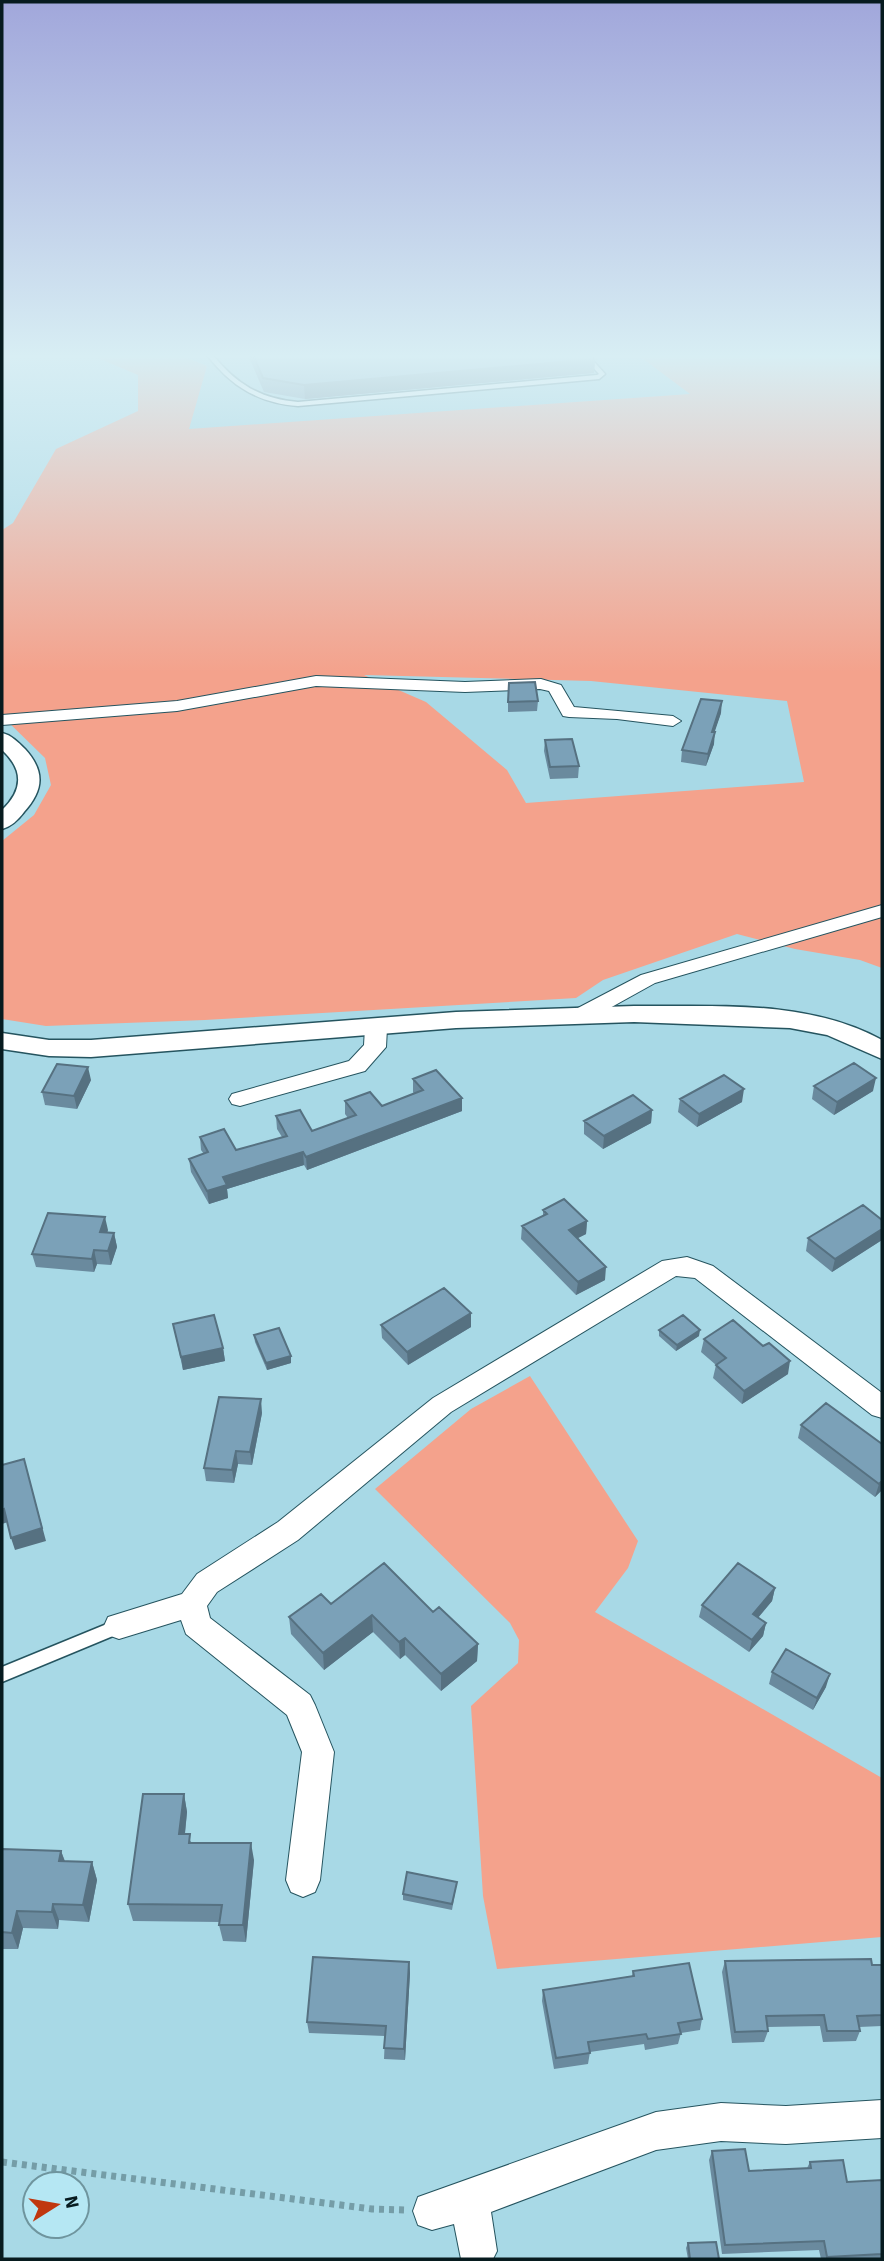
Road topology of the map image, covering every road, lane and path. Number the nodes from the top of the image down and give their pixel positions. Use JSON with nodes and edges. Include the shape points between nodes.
{"nodes":[{"id":1,"x":2,"y":720,"type":"edge"},
{"id":2,"x":673,"y":721,"type":"dead end"},
{"id":3,"x":2,"y":739,"type":"edge"},
{"id":4,"x":2,"y":822,"type":"edge"},
{"id":5,"x":882,"y":911,"type":"edge"},
{"id":6,"x":583,"y":1014,"type":"junction"},
{"id":7,"x":376,"y":1028,"type":"junction"},
{"id":8,"x":2,"y":1041,"type":"edge"},
{"id":9,"x":882,"y":1051,"type":"edge"},
{"id":10,"x":240,"y":1099,"type":"dead end"},
{"id":11,"x":882,"y":1408,"type":"edge"},
{"id":12,"x":192,"y":1604,"type":"junction"},
{"id":13,"x":119,"y":1626,"type":"joint"},
{"id":14,"x":2,"y":1675,"type":"edge"},
{"id":15,"x":303,"y":1880,"type":"dead end"},
{"id":16,"x":882,"y":2119,"type":"edge"},
{"id":17,"x":2,"y":2162,"type":"edge"},
{"id":18,"x":470,"y":2200,"type":"junction"},
{"id":19,"x":432,"y":2211,"type":"joint"},
{"id":20,"x":477,"y":2251,"type":"dead end"}],
"edges":[{"from":1,"to":2,"type":"street","via":[[177,706],[316,681],[465,687],[541,684],[555,688],[569,712]]},
{"from":3,"to":4,"type":"street","via":[[29,766],[31,782],[21,805]]},
{"from":5,"to":6,"type":"street","via":[[648,979]]},
{"from":6,"to":7,"type":"street"},
{"from":6,"to":9,"type":"street","via":[[768,1015],[859,1037]]},
{"from":7,"to":8,"type":"street","via":[[101,1047],[50,1048]]},
{"from":7,"to":10,"type":"street","via":[[375,1047],[357,1066]]},
{"from":11,"to":12,"type":"street","via":[[704,1272],[671,1267],[442,1405],[288,1531],[207,1583]]},
{"from":12,"to":13,"type":"street"},
{"from":12,"to":15,"type":"street","via":[[197,1625],[299,1705],[318,1752]]},
{"from":13,"to":14,"type":"lane"},
{"from":16,"to":18,"type":"street","via":[[786,2125],[721,2122],[656,2131]]},
{"from":17,"to":19,"type":"path","via":[[372,2209]]},
{"from":18,"to":19,"type":"street"},
{"from":18,"to":20,"type":"street"}]}
